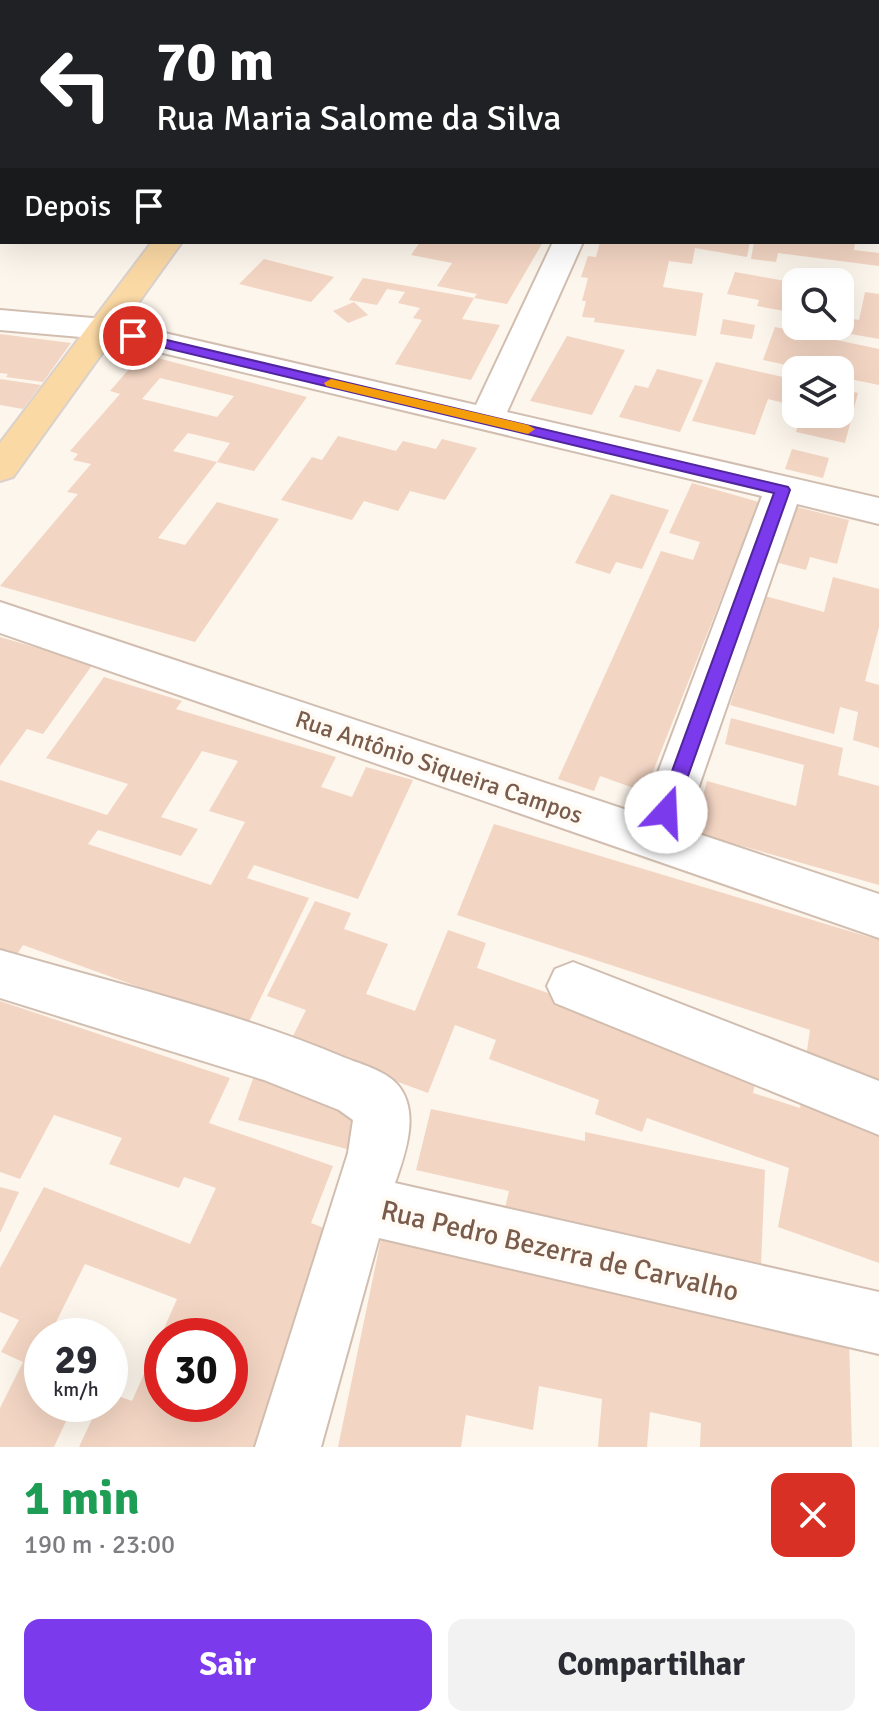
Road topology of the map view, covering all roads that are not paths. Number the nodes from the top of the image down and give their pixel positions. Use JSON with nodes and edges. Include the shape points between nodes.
{"nodes":[{"id":1,"x":166,"y":244,"type":"edge"},
{"id":2,"x":567,"y":244,"type":"edge"},
{"id":3,"x":0,"y":320,"type":"edge"},
{"id":4,"x":104,"y":329,"type":"junction"},
{"id":5,"x":487,"y":419,"type":"junction"},
{"id":6,"x":0,"y":469,"type":"edge"},
{"id":7,"x":783,"y":490,"type":"junction"},
{"id":8,"x":879,"y":511,"type":"edge"},
{"id":9,"x":0,"y":617,"type":"edge"},
{"id":10,"x":656,"y":841,"type":"junction"},
{"id":11,"x":879,"y":916,"type":"edge"},
{"id":12,"x":0,"y":974,"type":"edge"},
{"id":13,"x":573,"y":986,"type":"dead end"},
{"id":14,"x":879,"y":1108,"type":"edge"},
{"id":15,"x":359,"y":1204,"type":"junction"},
{"id":16,"x":879,"y":1323,"type":"edge"},
{"id":17,"x":288,"y":1447,"type":"edge"}],
"edges":[{"from":1,"to":4,"type":"main road"},
{"from":2,"to":5,"type":"street"},
{"from":3,"to":4,"type":"street"},
{"from":4,"to":5,"type":"street"},
{"from":4,"to":6,"type":"main road"},
{"from":5,"to":7,"type":"street"},
{"from":7,"to":8,"type":"street"},
{"from":7,"to":10,"type":"street"},
{"from":9,"to":10,"type":"street","name":"Rua Antônio Siqueira Campos"},
{"from":10,"to":11,"type":"street","name":"Rua Antônio Siqueira Campos"},
{"from":12,"to":15,"type":"street","name":"Rua Pedro Bezerra de Carvalho","via":[[249,1050],[371,1097],[382,1114],[381,1127]]},
{"from":13,"to":14,"type":"street"},
{"from":15,"to":16,"type":"street","name":"Rua Pedro Bezerra de Carvalho"},
{"from":15,"to":17,"type":"street"}]}
